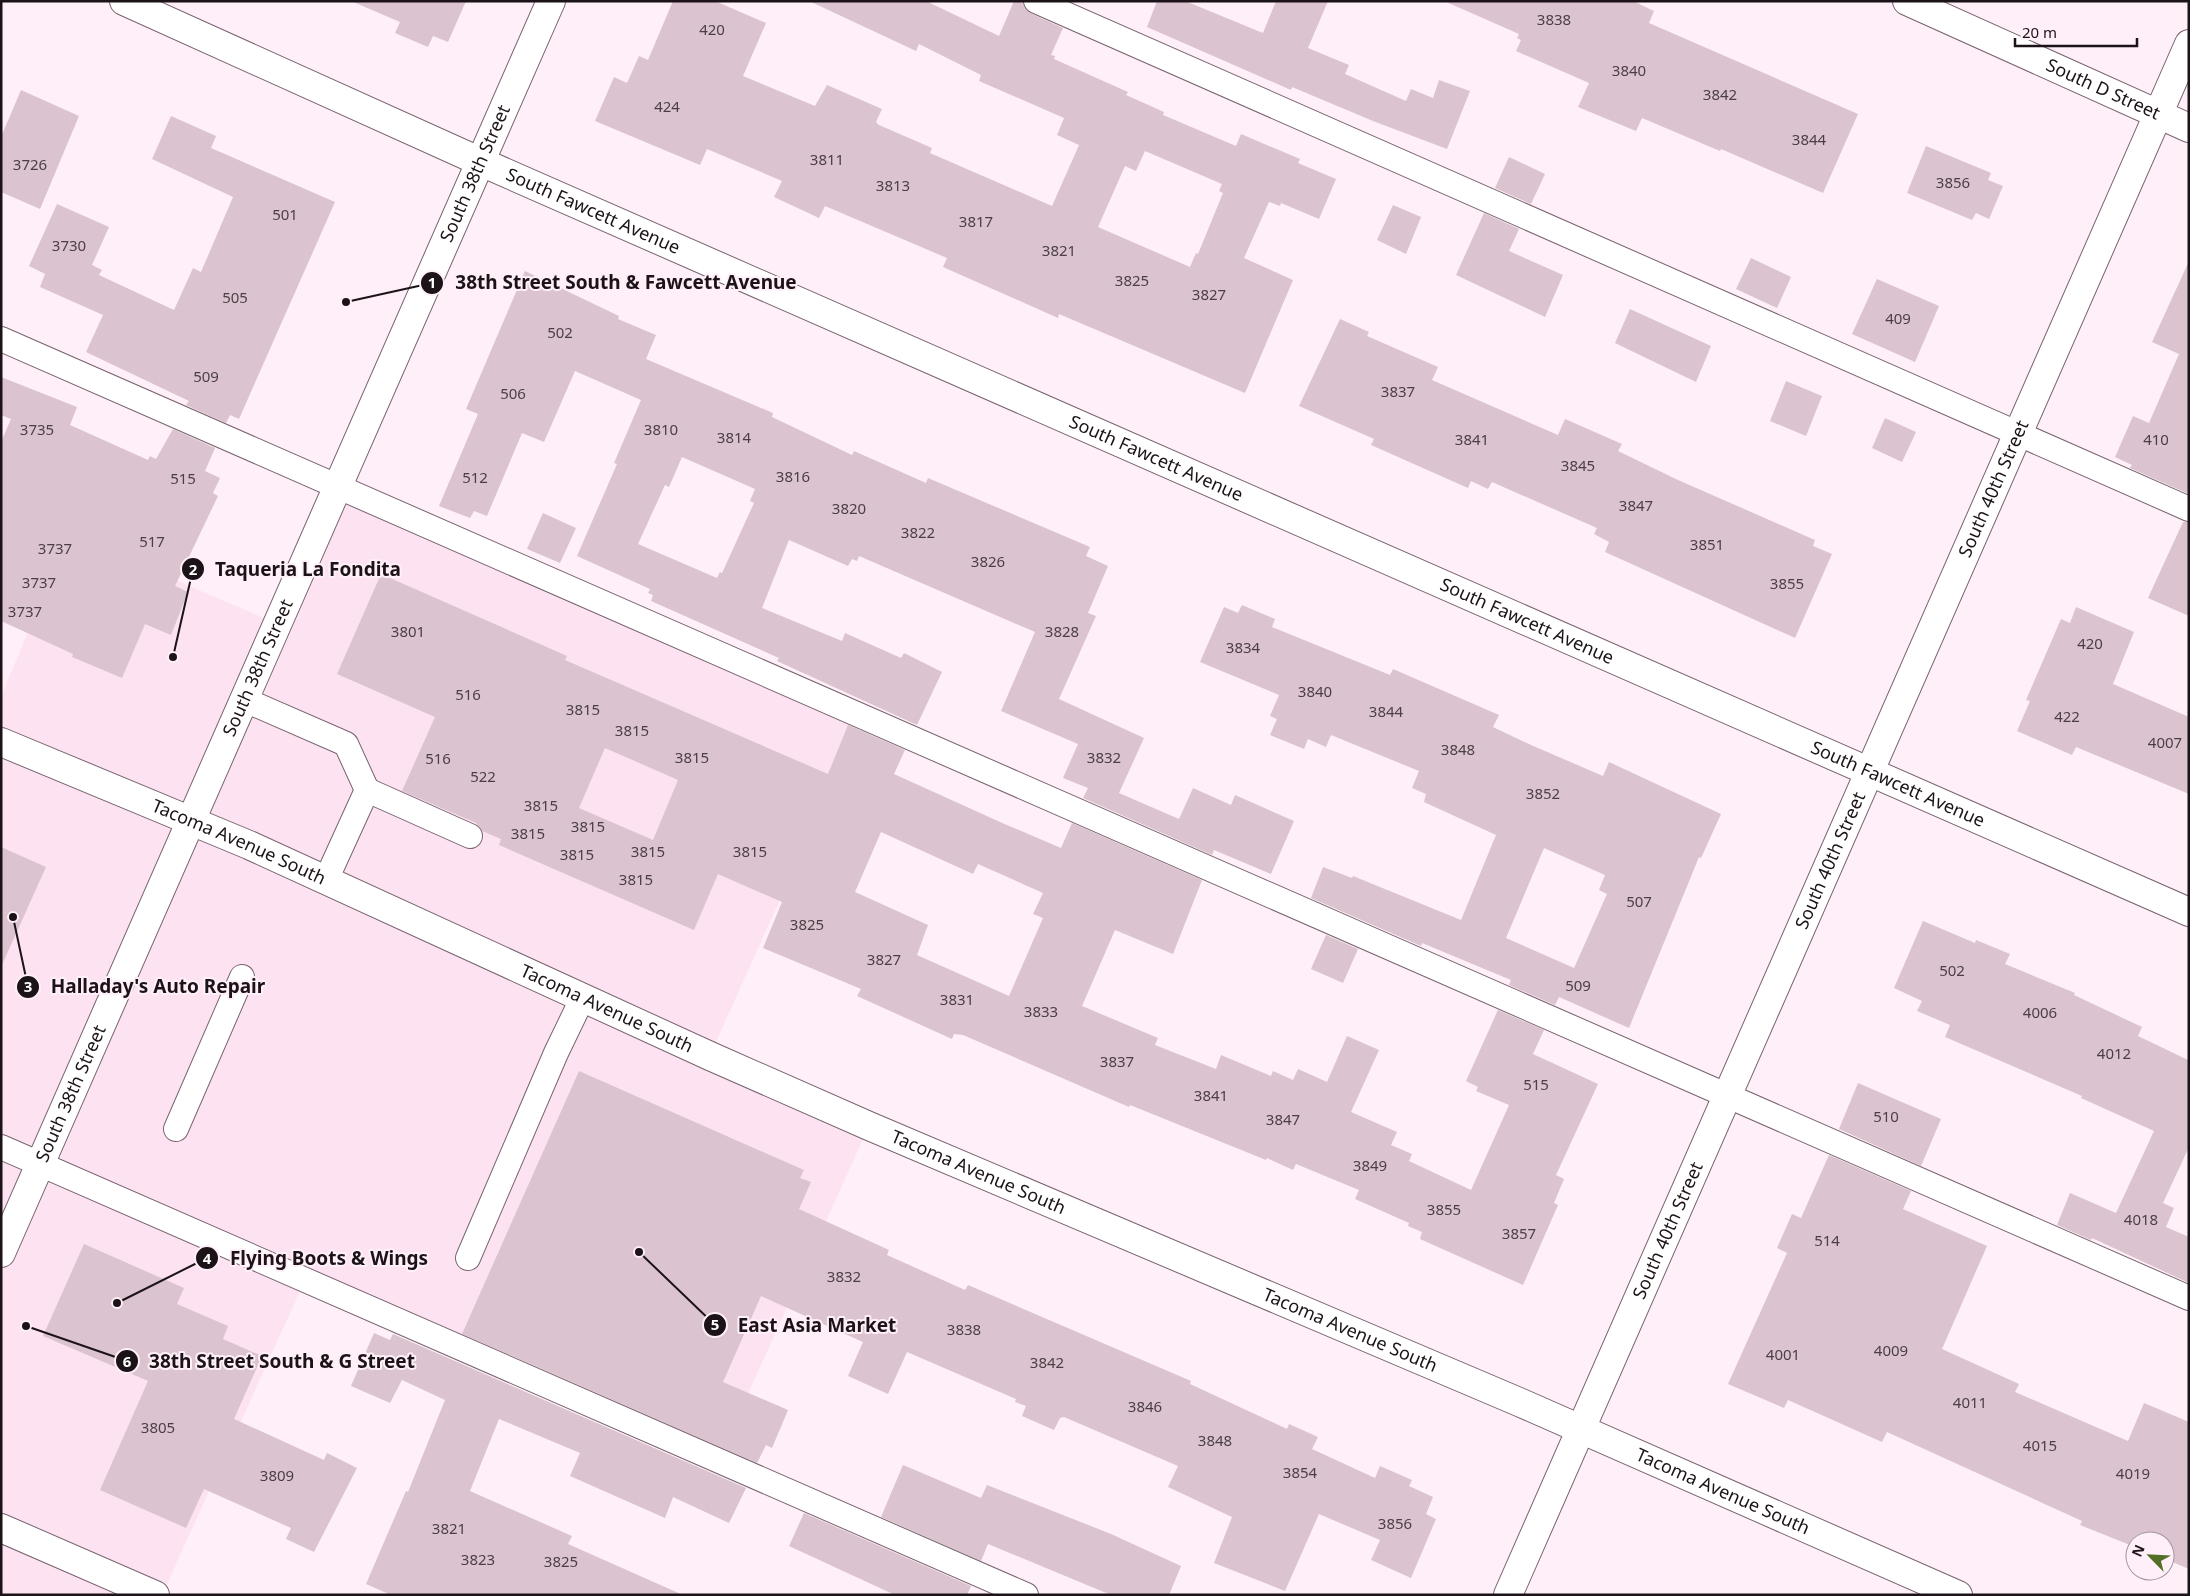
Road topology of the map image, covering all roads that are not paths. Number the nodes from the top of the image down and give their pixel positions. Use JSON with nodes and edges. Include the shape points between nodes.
{"nodes":[{"id":1,"x":124,"y":1,"type":"edge"},
{"id":2,"x":551,"y":1,"type":"edge"},
{"id":3,"x":1036,"y":1,"type":"edge"},
{"id":4,"x":1907,"y":1,"type":"edge"},
{"id":5,"x":2189,"y":44,"type":"edge"},
{"id":6,"x":2158,"y":114,"type":"junction"},
{"id":7,"x":2189,"y":128,"type":"edge"},
{"id":8,"x":481,"y":162,"type":"junction"},
{"id":9,"x":1,"y":339,"type":"edge"},
{"id":10,"x":2018,"y":432,"type":"junction"},
{"id":11,"x":339,"y":486,"type":"junction"},
{"id":12,"x":2189,"y":509,"type":"edge"},
{"id":13,"x":245,"y":700,"type":"junction"},
{"id":14,"x":1,"y":742,"type":"edge"},
{"id":15,"x":1870,"y":771,"type":"junction"},
{"id":16,"x":367,"y":790,"type":"junction"},
{"id":17,"x":191,"y":822,"type":"junction"},
{"id":18,"x":470,"y":836,"type":"dead end"},
{"id":19,"x":326,"y":880,"type":"junction"},
{"id":20,"x":2189,"y":912,"type":"edge"},
{"id":21,"x":242,"y":977,"type":"dead end"},
{"id":22,"x":583,"y":997,"type":"junction"},
{"id":23,"x":1727,"y":1095,"type":"junction"},
{"id":24,"x":176,"y":1129,"type":"dead end"},
{"id":25,"x":1,"y":1147,"type":"edge"},
{"id":26,"x":40,"y":1165,"type":"junction"},
{"id":27,"x":1,"y":1253,"type":"edge"},
{"id":28,"x":468,"y":1258,"type":"dead end"},
{"id":29,"x":2189,"y":1298,"type":"edge"},
{"id":30,"x":1580,"y":1429,"type":"junction"},
{"id":31,"x":1,"y":1528,"type":"edge"},
{"id":32,"x":155,"y":1595,"type":"edge"},
{"id":33,"x":1026,"y":1595,"type":"edge"},
{"id":34,"x":1508,"y":1595,"type":"edge"},
{"id":35,"x":1958,"y":1595,"type":"edge"}],
"edges":[{"from":1,"to":8,"type":"street","name":"South Fawcett Avenue"},
{"from":2,"to":8,"type":"street","name":"South 38th Street"},
{"from":3,"to":10,"type":"lane"},
{"from":4,"to":6,"type":"street","name":"South D Street"},
{"from":5,"to":6,"type":"street","name":"South 40th Street"},
{"from":6,"to":7,"type":"street","name":"South D Street"},
{"from":6,"to":10,"type":"street","name":"South 40th Street"},
{"from":8,"to":11,"type":"street","name":"South 38th Street"},
{"from":8,"to":15,"type":"street","name":"South Fawcett Avenue"},
{"from":9,"to":11,"type":"lane"},
{"from":10,"to":12,"type":"lane"},
{"from":10,"to":15,"type":"street","name":"South 40th Street"},
{"from":11,"to":13,"type":"street","name":"South 38th Street"},
{"from":11,"to":23,"type":"lane"},
{"from":13,"to":16,"type":"lane","via":[[346,744]]},
{"from":13,"to":17,"type":"street","name":"South 38th Street"},
{"from":14,"to":17,"type":"street","name":"Tacoma Avenue South"},
{"from":15,"to":20,"type":"street","name":"South Fawcett Avenue"},
{"from":15,"to":23,"type":"street","name":"South 40th Street"},
{"from":16,"to":18,"type":"lane"},
{"from":16,"to":19,"type":"lane"},
{"from":17,"to":19,"type":"street","name":"Tacoma Avenue South"},
{"from":17,"to":26,"type":"street","name":"South 38th Street"},
{"from":19,"to":22,"type":"street","name":"Tacoma Avenue South"},
{"from":21,"to":24,"type":"lane"},
{"from":22,"to":28,"type":"lane"},
{"from":22,"to":30,"type":"street","name":"Tacoma Avenue South","via":[[869,1126]]},
{"from":23,"to":29,"type":"lane"},
{"from":23,"to":30,"type":"street","name":"South 40th Street"},
{"from":25,"to":26,"type":"lane"},
{"from":26,"to":27,"type":"street","name":"South 38th Street"},
{"from":26,"to":33,"type":"lane"},
{"from":30,"to":34,"type":"street","name":"South 40th Street"},
{"from":30,"to":35,"type":"street","name":"Tacoma Avenue South"},
{"from":31,"to":32,"type":"street"}]}
